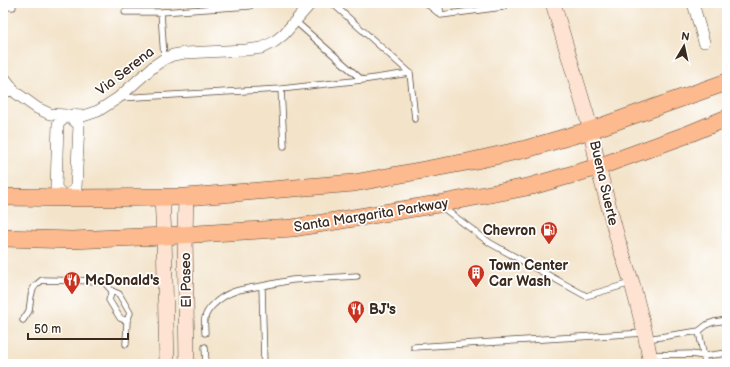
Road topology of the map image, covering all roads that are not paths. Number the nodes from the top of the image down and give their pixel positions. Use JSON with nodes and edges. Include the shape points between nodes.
{"nodes":[{"id":1,"x":252,"y":3,"type":"edge"},
{"id":2,"x":311,"y":3,"type":"edge"},
{"id":3,"x":332,"y":3,"type":"edge"},
{"id":4,"x":426,"y":3,"type":"edge"},
{"id":5,"x":440,"y":3,"type":"edge"},
{"id":6,"x":553,"y":3,"type":"edge"},
{"id":7,"x":693,"y":3,"type":"edge"},
{"id":8,"x":3,"y":7,"type":"edge"},
{"id":9,"x":13,"y":7,"type":"dead end"},
{"id":10,"x":503,"y":7,"type":"dead end"},
{"id":11,"x":125,"y":12,"type":"dead end"},
{"id":12,"x":161,"y":12,"type":"junction"},
{"id":13,"x":441,"y":15,"type":"junction"},
{"id":14,"x":295,"y":22,"type":"junction"},
{"id":15,"x":704,"y":42,"type":"dead end"},
{"id":16,"x":164,"y":59,"type":"junction"},
{"id":17,"x":410,"y":73,"type":"junction"},
{"id":18,"x":3,"y":76,"type":"edge"},
{"id":19,"x":362,"y":80,"type":"junction"},
{"id":20,"x":727,"y":82,"type":"edge"},
{"id":21,"x":281,"y":90,"type":"junction"},
{"id":22,"x":16,"y":93,"type":"junction"},
{"id":23,"x":3,"y":94,"type":"edge"},
{"id":24,"x":118,"y":98,"type":"junction"},
{"id":25,"x":68,"y":115,"type":"junction"},
{"id":26,"x":415,"y":118,"type":"dead end"},
{"id":27,"x":727,"y":118,"type":"edge"},
{"id":28,"x":591,"y":130,"type":"junction"},
{"id":29,"x":284,"y":146,"type":"dead end"},
{"id":30,"x":598,"y":167,"type":"junction"},
{"id":31,"x":3,"y":197,"type":"edge"},
{"id":32,"x":186,"y":197,"type":"junction"},
{"id":33,"x":66,"y":198,"type":"junction"},
{"id":34,"x":162,"y":198,"type":"junction"},
{"id":35,"x":438,"y":204,"type":"junction"},
{"id":36,"x":186,"y":235,"type":"junction"},
{"id":37,"x":164,"y":236,"type":"junction"},
{"id":38,"x":3,"y":238,"type":"edge"},
{"id":39,"x":357,"y":276,"type":"dead end"},
{"id":40,"x":632,"y":283,"type":"junction"},
{"id":41,"x":262,"y":286,"type":"junction"},
{"id":42,"x":112,"y":291,"type":"junction"},
{"id":43,"x":23,"y":320,"type":"dead end"},
{"id":44,"x":727,"y":320,"type":"edge"},
{"id":45,"x":127,"y":321,"type":"junction"},
{"id":46,"x":699,"y":331,"type":"junction"},
{"id":47,"x":205,"y":333,"type":"dead end"},
{"id":48,"x":646,"y":336,"type":"junction"},
{"id":49,"x":126,"y":344,"type":"dead end"},
{"id":50,"x":205,"y":347,"type":"dead end"},
{"id":51,"x":414,"y":347,"type":"dead end"},
{"id":52,"x":727,"y":353,"type":"edge"},
{"id":53,"x":704,"y":356,"type":"junction"},
{"id":54,"x":651,"y":360,"type":"edge"},
{"id":55,"x":166,"y":364,"type":"edge"},
{"id":56,"x":187,"y":364,"type":"edge"},
{"id":57,"x":206,"y":364,"type":"edge"},
{"id":58,"x":264,"y":364,"type":"edge"},
{"id":59,"x":705,"y":364,"type":"edge"}],
"edges":[{"from":1,"to":12,"type":"lane","via":[[250,6]]},
{"from":2,"to":14,"type":"street","name":"Via Serena"},
{"from":3,"to":17,"type":"lane"},
{"from":4,"to":13,"type":"lane"},
{"from":5,"to":13,"type":"lane"},
{"from":6,"to":28,"type":"street","name":"Buena Suerte"},
{"from":7,"to":15,"type":"street"},
{"from":8,"to":9,"type":"lane"},
{"from":10,"to":13,"type":"lane"},
{"from":11,"to":12,"type":"lane"},
{"from":12,"to":16,"type":"lane"},
{"from":14,"to":16,"type":"street","name":"Via Serena","via":[[274,42],[262,48],[185,52]]},
{"from":14,"to":19,"type":"lane"},
{"from":16,"to":24,"type":"street","name":"Via Serena"},
{"from":17,"to":19,"type":"lane"},
{"from":17,"to":26,"type":"lane"},
{"from":18,"to":22,"type":"street","name":"Via Serena"},
{"from":19,"to":21,"type":"lane"},
{"from":20,"to":28,"type":"main road"},
{"from":21,"to":24,"type":"lane"},
{"from":21,"to":29,"type":"lane"},
{"from":22,"to":23,"type":"lane"},
{"from":22,"to":25,"type":"street","name":"Via Serena","via":[[50,114]]},
{"from":24,"to":25,"type":"street","name":"Via Serena","via":[[98,111],[83,116]]},
{"from":25,"to":33,"type":"street","via":[[58,124],[56,188]]},
{"from":25,"to":33,"type":"street","via":[[79,125],[76,188]]},
{"from":27,"to":30,"type":"main road","name":"Santa Margarita Parkway"},
{"from":28,"to":30,"type":"street","name":"Buena Suerte"},
{"from":28,"to":32,"type":"main road","via":[[526,149],[354,183]]},
{"from":30,"to":35,"type":"main road","name":"Santa Margarita Parkway","via":[[532,186]]},
{"from":30,"to":40,"type":"street","name":"Buena Suerte"},
{"from":31,"to":33,"type":"main road"},
{"from":32,"to":34,"type":"main road"},
{"from":32,"to":36,"type":"street","name":"El Paseo"},
{"from":33,"to":34,"type":"main road"},
{"from":34,"to":37,"type":"street","name":"El Paseo"},
{"from":35,"to":36,"type":"main road","name":"Santa Margarita Parkway","via":[[293,228]]},
{"from":35,"to":40,"type":"lane","via":[[490,243],[586,296]]},
{"from":36,"to":37,"type":"main road","name":"Santa Margarita Parkway"},
{"from":36,"to":56,"type":"street","name":"El Paseo"},
{"from":37,"to":38,"type":"main road","name":"Santa Margarita Parkway","via":[[72,240]]},
{"from":37,"to":55,"type":"street","name":"El Paseo"},
{"from":39,"to":41,"type":"lane","via":[[292,280]]},
{"from":40,"to":48,"type":"street","name":"Buena Suerte"},
{"from":41,"to":47,"type":"lane","via":[[229,293],[218,301],[210,308],[205,318]]},
{"from":41,"to":58,"type":"lane"},
{"from":42,"to":43,"type":"lane","via":[[104,280],[42,280],[33,290],[29,311]]},
{"from":42,"to":45,"type":"lane","via":[[119,294],[130,313]]},
{"from":42,"to":45,"type":"lane","via":[[109,300],[120,318]]},
{"from":44,"to":46,"type":"lane","via":[[708,324]]},
{"from":45,"to":49,"type":"lane"},
{"from":46,"to":48,"type":"lane"},
{"from":46,"to":53,"type":"lane"},
{"from":48,"to":51,"type":"lane"},
{"from":48,"to":54,"type":"street","name":"Buena Suerte"},
{"from":50,"to":57,"type":"lane"},
{"from":52,"to":53,"type":"lane"},
{"from":53,"to":54,"type":"lane","via":[[691,354]]},
{"from":53,"to":59,"type":"lane"}]}
